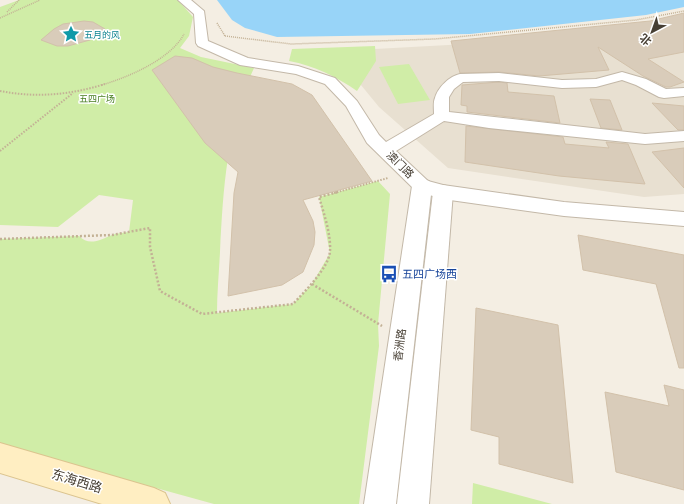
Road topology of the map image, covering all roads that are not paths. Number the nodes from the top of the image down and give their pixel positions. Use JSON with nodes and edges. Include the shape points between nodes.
{"nodes":[{"id":1,"x":184,"y":0,"type":"edge"},
{"id":2,"x":684,"y":92,"type":"edge"},
{"id":3,"x":440,"y":116,"type":"junction"},
{"id":4,"x":684,"y":136,"type":"edge"},
{"id":5,"x":386,"y":150,"type":"junction"},
{"id":6,"x":424,"y":183,"type":"junction"},
{"id":7,"x":684,"y":219,"type":"edge"},
{"id":8,"x":0,"y":458,"type":"edge"},
{"id":9,"x":154,"y":504,"type":"edge"},
{"id":10,"x":380,"y":504,"type":"edge"},
{"id":11,"x":413,"y":504,"type":"edge"}],
"edges":[{"from":1,"to":5,"type":"street","name":"澳门路","via":[[200,13],[202,43],[246,62],[298,70],[330,81],[352,104],[373,139]]},
{"from":2,"to":3,"type":"street","via":[[664,94],[622,76],[596,82],[562,84],[499,77],[460,78],[449,86],[442,97]]},
{"from":3,"to":4,"type":"street","via":[[644,139]]},
{"from":3,"to":5,"type":"street"},
{"from":5,"to":6,"type":"street","name":"澳门路"},
{"from":6,"to":7,"type":"street","via":[[564,209]]},
{"from":6,"to":10,"type":"street","name":"香洲路"},
{"from":6,"to":11,"type":"street"},
{"from":8,"to":9,"type":"main road","name":"东海西路"}]}
